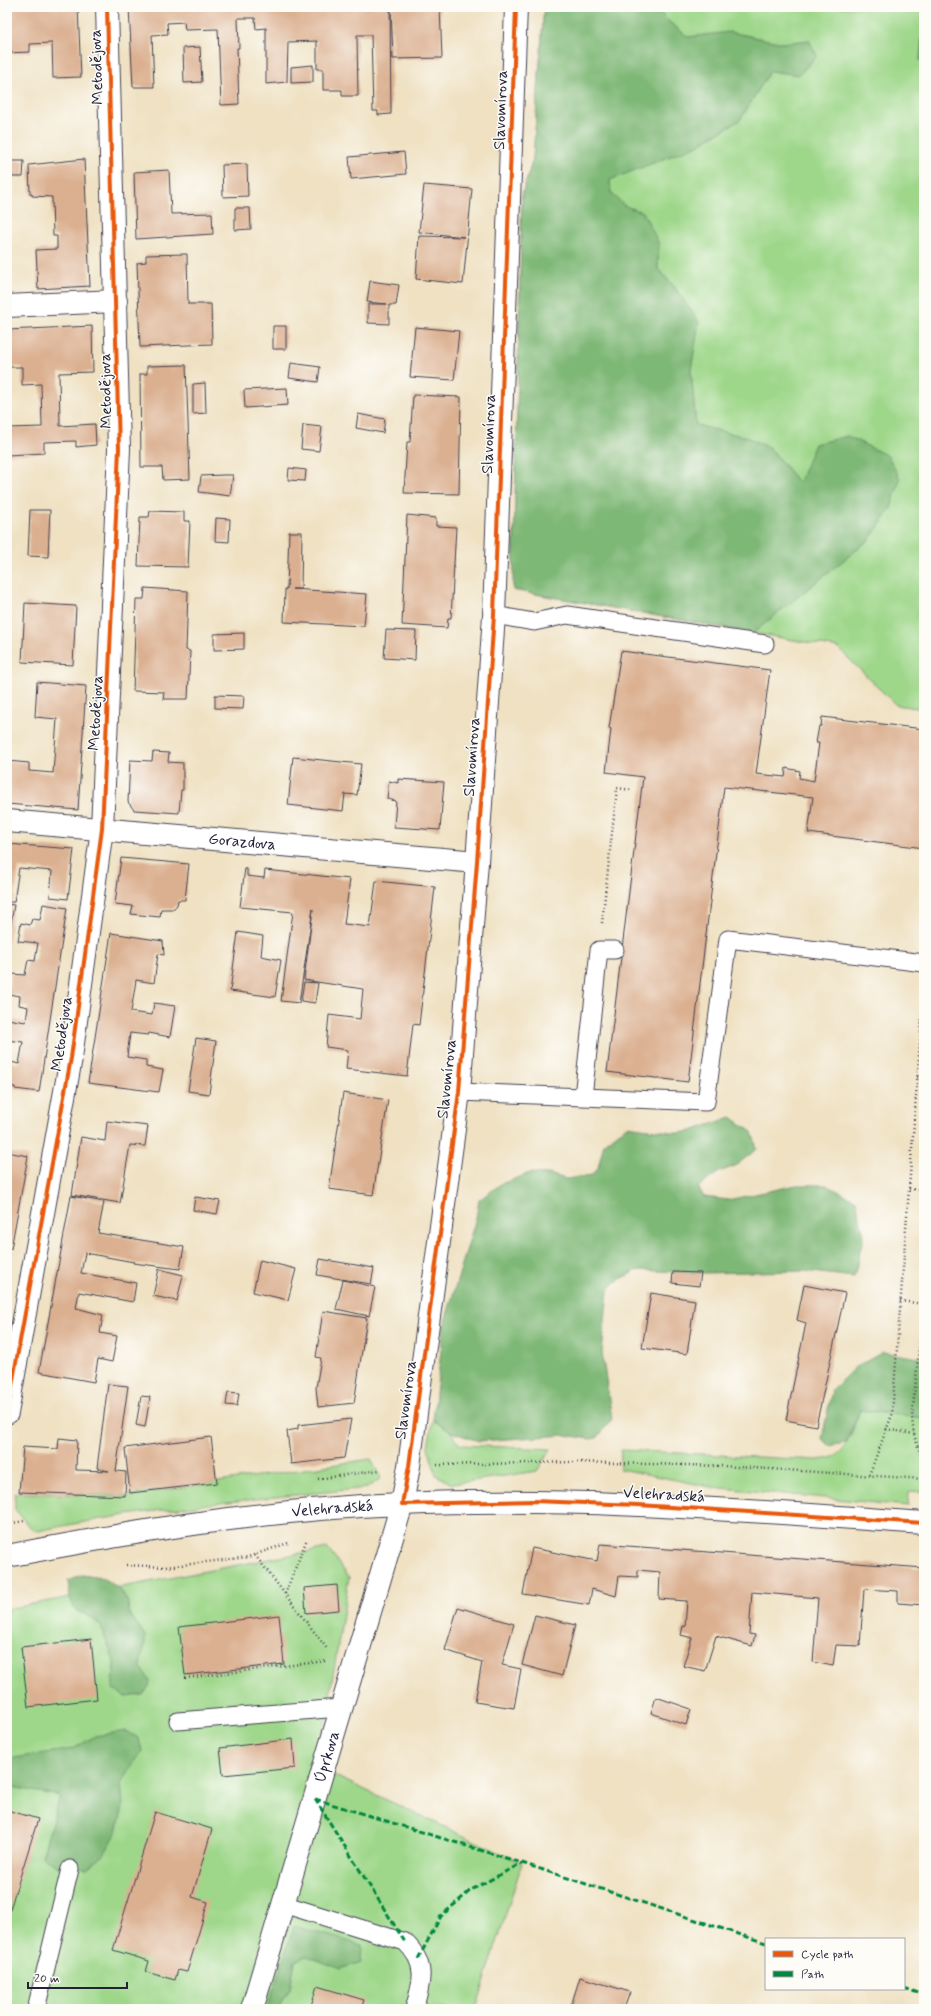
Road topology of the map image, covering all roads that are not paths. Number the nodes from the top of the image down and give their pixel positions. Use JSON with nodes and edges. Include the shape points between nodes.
{"nodes":[{"id":1,"x":107,"y":7,"type":"edge"},
{"id":2,"x":516,"y":7,"type":"edge"},
{"id":3,"x":116,"y":301,"type":"junction"},
{"id":4,"x":7,"y":306,"type":"edge"},
{"id":5,"x":494,"y":615,"type":"junction"},
{"id":6,"x":765,"y":644,"type":"dead end"},
{"id":7,"x":7,"y":821,"type":"edge"},
{"id":8,"x":102,"y":829,"type":"junction"},
{"id":9,"x":477,"y":862,"type":"junction"},
{"id":10,"x":607,"y":950,"type":"road end"},
{"id":11,"x":924,"y":963,"type":"edge"},
{"id":12,"x":459,"y":1092,"type":"junction"},
{"id":13,"x":582,"y":1097,"type":"junction"},
{"id":14,"x":8,"y":1400,"type":"edge"},
{"id":15,"x":402,"y":1504,"type":"junction"},
{"id":16,"x":924,"y":1523,"type":"edge"},
{"id":17,"x":7,"y":1556,"type":"edge"},
{"id":18,"x":340,"y":1708,"type":"junction"},
{"id":19,"x":178,"y":1721,"type":"dead end"},
{"id":20,"x":70,"y":1869,"type":"dead end"},
{"id":21,"x":283,"y":1904,"type":"junction"},
{"id":22,"x":36,"y":2009,"type":"edge"},
{"id":23,"x":252,"y":2009,"type":"edge"},
{"id":24,"x":414,"y":2009,"type":"edge"}],
"edges":[{"from":1,"to":3,"type":"street","name":"Metodějova"},
{"from":2,"to":5,"type":"street","name":"Slavomírova"},
{"from":3,"to":4,"type":"street"},
{"from":3,"to":8,"type":"street","name":"Metodějova","via":[[119,449]]},
{"from":5,"to":6,"type":"lane","via":[[534,622],[567,615]]},
{"from":5,"to":9,"type":"street","name":"Slavomírova"},
{"from":7,"to":8,"type":"street","name":"Gorazdova"},
{"from":8,"to":9,"type":"street","name":"Gorazdova"},
{"from":8,"to":14,"type":"street","name":"Metodějova","via":[[71,1058]]},
{"from":9,"to":12,"type":"street","name":"Slavomírova"},
{"from":10,"to":13,"type":"lane"},
{"from":11,"to":13,"type":"lane","via":[[728,939],[706,1102]]},
{"from":12,"to":13,"type":"lane"},
{"from":12,"to":15,"type":"street","name":"Slavomírova"},
{"from":15,"to":16,"type":"street","name":"Velehradská","via":[[533,1501],[616,1504]]},
{"from":15,"to":17,"type":"street","name":"Velehradská","via":[[306,1510],[81,1541]]},
{"from":15,"to":18,"type":"street","name":"Úprkova"},
{"from":18,"to":19,"type":"lane"},
{"from":18,"to":21,"type":"street","name":"Úprkova"},
{"from":20,"to":22,"type":"lane"},
{"from":21,"to":23,"type":"street","name":"Úprkova"},
{"from":21,"to":24,"type":"lane","via":[[405,1942],[412,1949],[422,1970],[422,1983]]}]}
